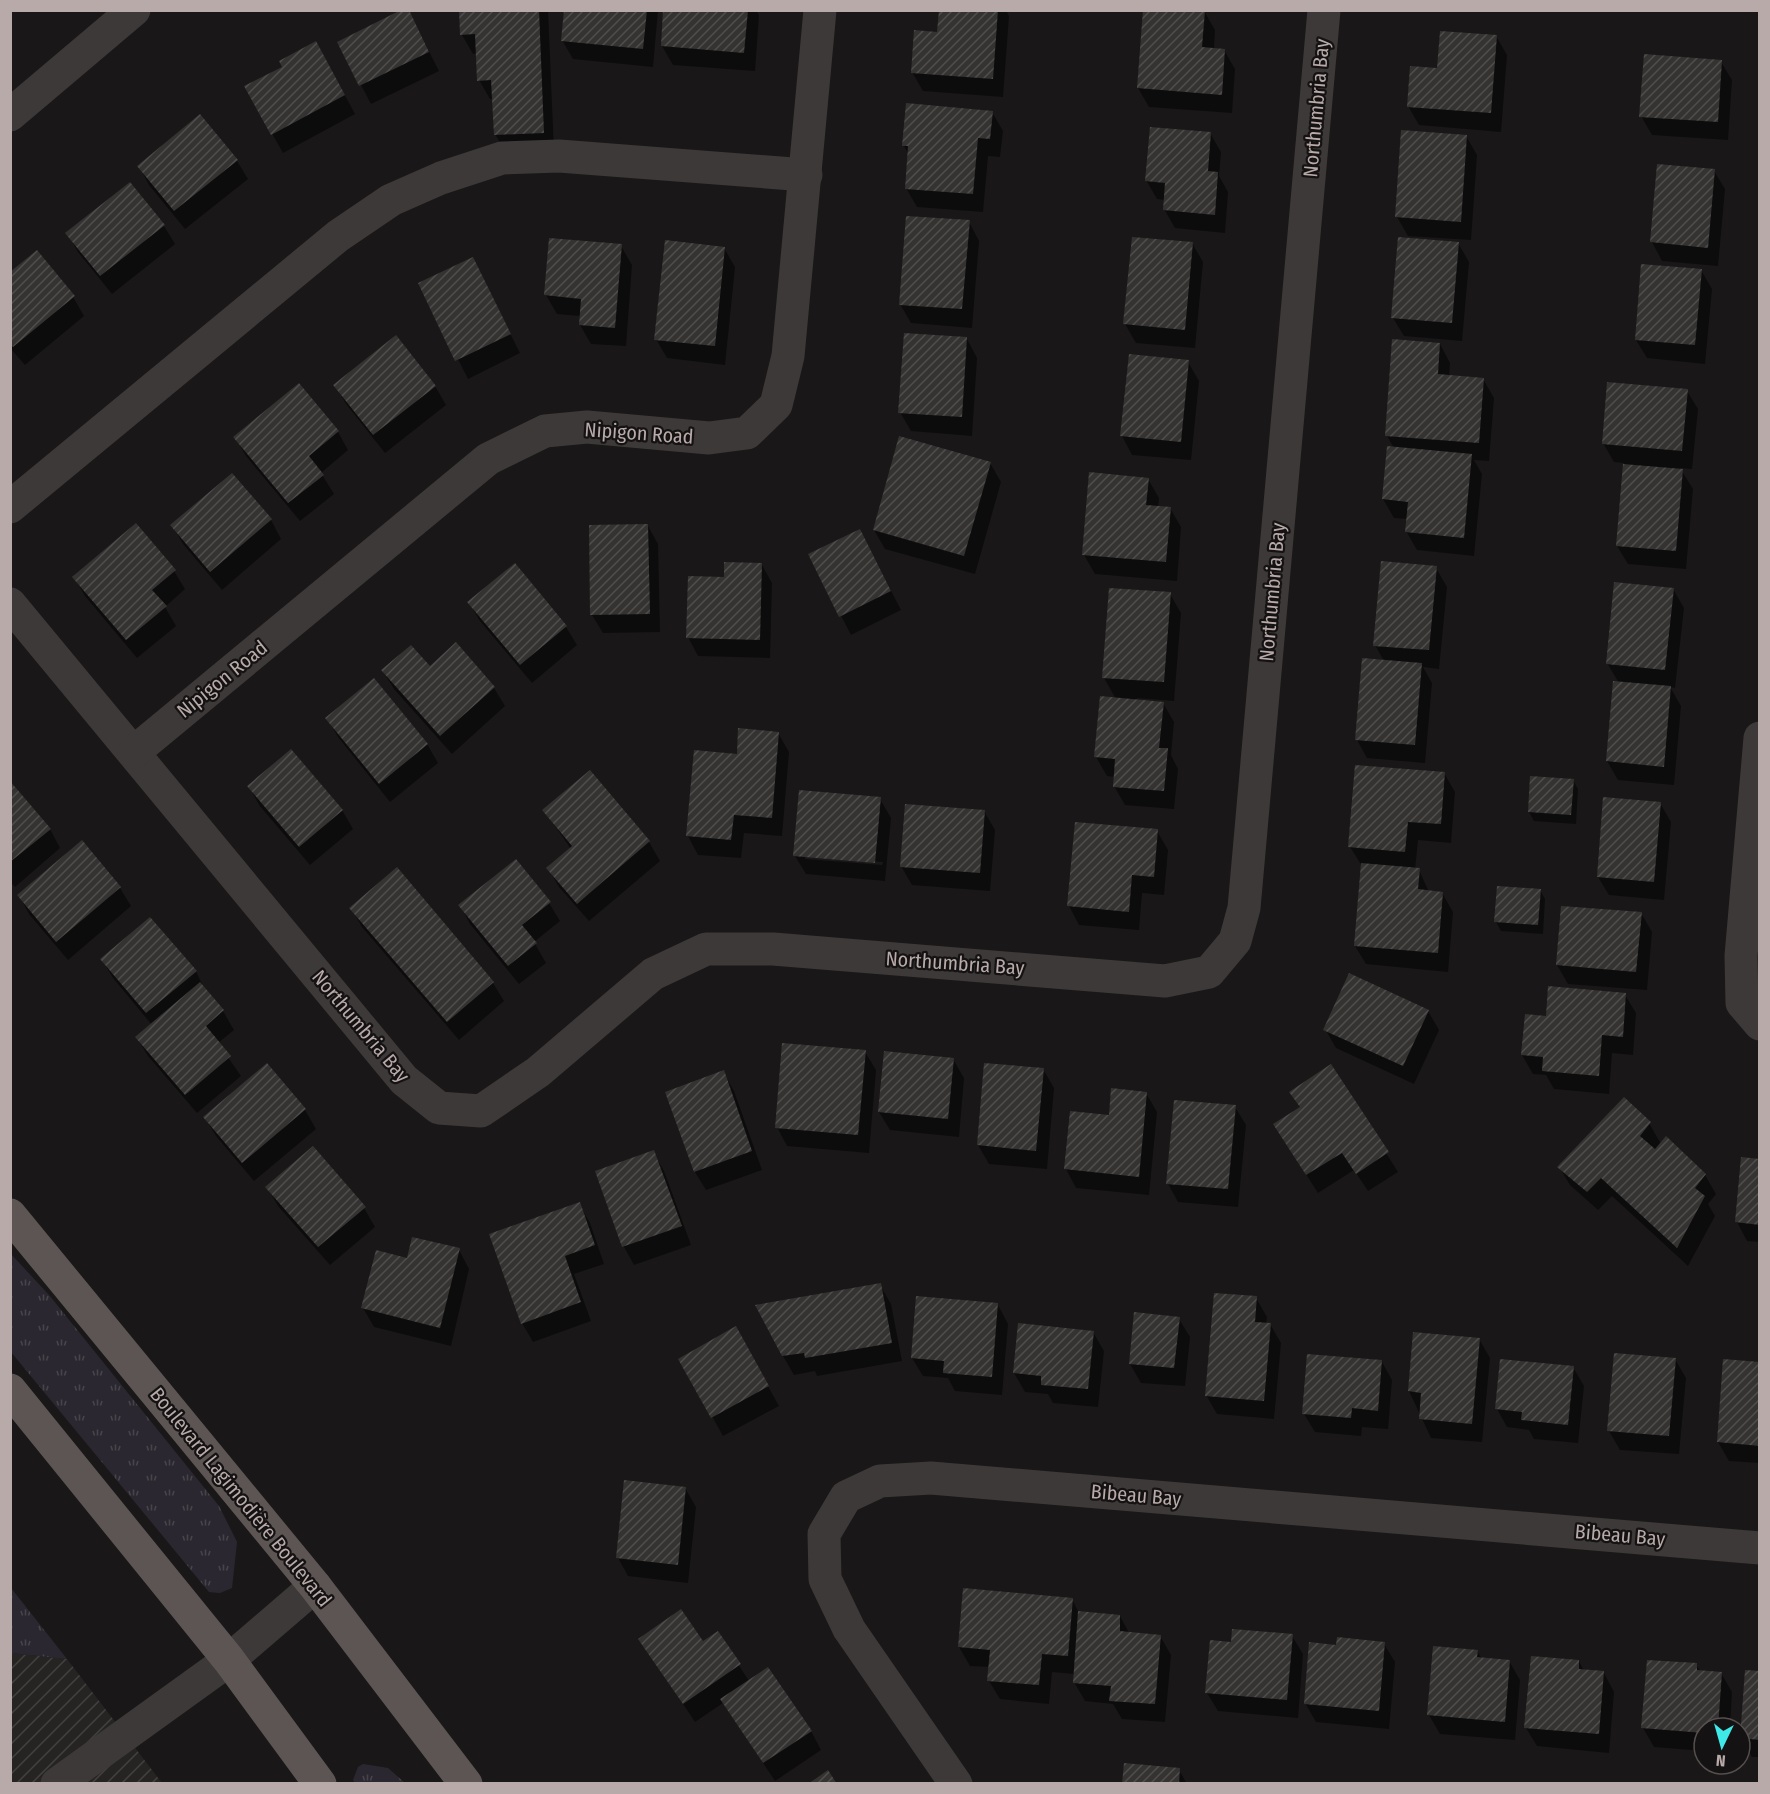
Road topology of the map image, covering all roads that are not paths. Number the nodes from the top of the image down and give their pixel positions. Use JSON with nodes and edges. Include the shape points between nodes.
{"nodes":[{"id":1,"x":134,"y":10,"type":"edge"},
{"id":2,"x":820,"y":10,"type":"edge"},
{"id":3,"x":1324,"y":10,"type":"edge"},
{"id":4,"x":10,"y":115,"type":"edge"},
{"id":5,"x":806,"y":175,"type":"junction"},
{"id":6,"x":10,"y":507,"type":"edge"},
{"id":7,"x":10,"y":604,"type":"edge"},
{"id":8,"x":1760,"y":738,"type":"edge"},
{"id":9,"x":134,"y":752,"type":"junction"},
{"id":10,"x":1760,"y":1024,"type":"edge"},
{"id":11,"x":10,"y":1215,"type":"edge"},
{"id":12,"x":10,"y":1390,"type":"edge"},
{"id":13,"x":1760,"y":1548,"type":"edge"},
{"id":14,"x":315,"y":1586,"type":"junction"},
{"id":15,"x":229,"y":1660,"type":"junction"},
{"id":16,"x":57,"y":1784,"type":"edge"},
{"id":17,"x":320,"y":1784,"type":"edge"},
{"id":18,"x":466,"y":1784,"type":"edge"},
{"id":19,"x":956,"y":1784,"type":"edge"}],
"edges":[{"from":1,"to":4,"type":"street"},
{"from":2,"to":5,"type":"street","name":"Nipigon Road"},
{"from":3,"to":9,"type":"street","name":"Northumbria Bay","via":[[1244,908],[1235,941],[1209,972],[1166,981],[773,949],[706,950],[653,974],[538,1072],[481,1111],[440,1108],[404,1080]]},
{"from":5,"to":6,"type":"street","via":[[559,156],[502,158],[441,178],[391,200],[338,236]]},
{"from":5,"to":9,"type":"street","name":"Nipigon Road","via":[[788,356],[776,405],[747,433],[709,438],[587,427],[545,431],[488,459]]},
{"from":7,"to":9,"type":"street","name":"Northumbria Bay"},
{"from":8,"to":10,"type":"street","via":[[1741,956],[1742,1003]]},
{"from":11,"to":14,"type":"main road","name":"Boulevard Lagimodière Boulevard"},
{"from":12,"to":15,"type":"main road"},
{"from":13,"to":19,"type":"street","name":"Bibeau Bay","via":[[931,1478],[880,1481],[846,1497],[824,1534],[825,1579],[849,1629]]},
{"from":14,"to":15,"type":"street"},
{"from":14,"to":18,"type":"main road","name":"Boulevard Lagimodière Boulevard"},
{"from":15,"to":16,"type":"street"},
{"from":15,"to":17,"type":"main road"}]}
